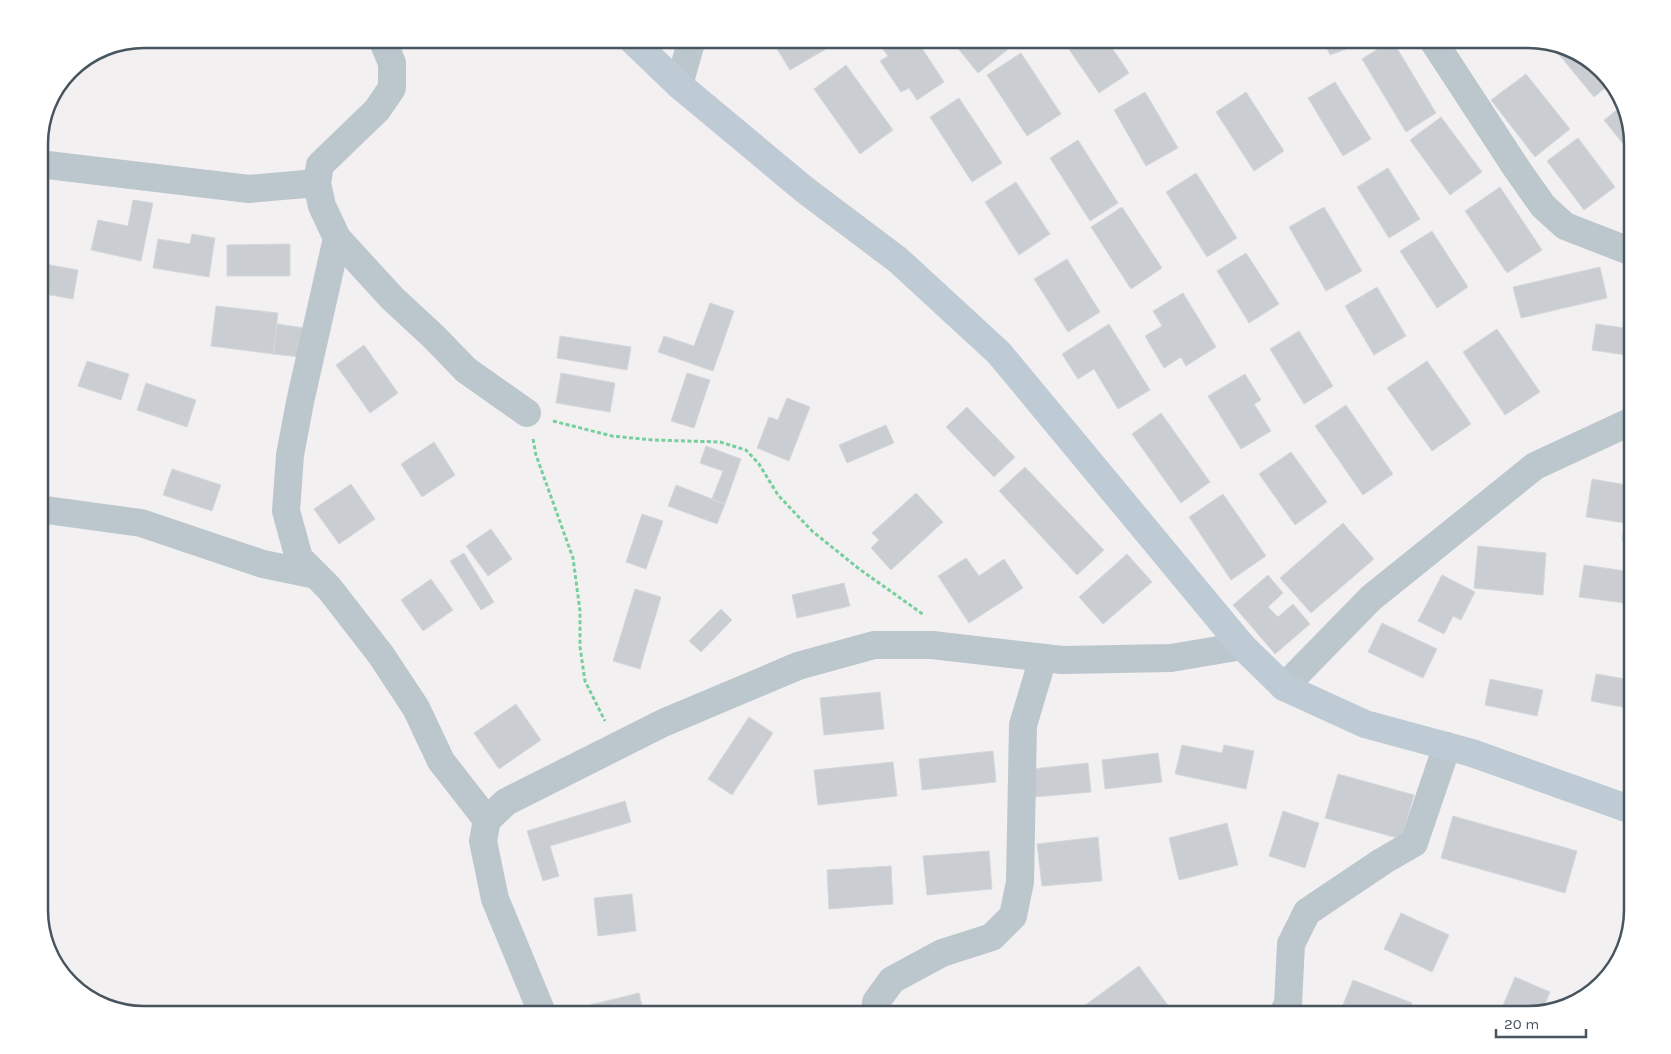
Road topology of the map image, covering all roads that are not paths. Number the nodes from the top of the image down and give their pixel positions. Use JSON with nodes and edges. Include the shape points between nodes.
{"nodes":[{"id":1,"x":386,"y":48,"type":"edge"},
{"id":2,"x":640,"y":48,"type":"edge"},
{"id":3,"x":689,"y":48,"type":"edge"},
{"id":4,"x":1438,"y":48,"type":"edge"},
{"id":5,"x":679,"y":85,"type":"junction"},
{"id":6,"x":48,"y":165,"type":"edge"},
{"id":7,"x":317,"y":183,"type":"junction"},
{"id":8,"x":337,"y":238,"type":"junction"},
{"id":9,"x":1624,"y":249,"type":"edge"},
{"id":10,"x":527,"y":413,"type":"road end"},
{"id":11,"x":1624,"y":425,"type":"edge"},
{"id":12,"x":48,"y":510,"type":"edge"},
{"id":13,"x":316,"y":575,"type":"junction"},
{"id":14,"x":1242,"y":646,"type":"junction"},
{"id":15,"x":1043,"y":658,"type":"junction"},
{"id":16,"x":1284,"y":687,"type":"junction"},
{"id":17,"x":1447,"y":746,"type":"junction"},
{"id":18,"x":1624,"y":807,"type":"edge"},
{"id":19,"x":487,"y":820,"type":"junction"},
{"id":20,"x":540,"y":1006,"type":"edge"},
{"id":21,"x":876,"y":1006,"type":"edge"},
{"id":22,"x":1287,"y":1006,"type":"edge"}],
"edges":[{"from":1,"to":7,"type":"street","via":[[392,63],[392,88],[376,110],[320,165]]},
{"from":2,"to":5,"type":"main road"},
{"from":3,"to":5,"type":"street"},
{"from":4,"to":9,"type":"street","via":[[1543,206],[1565,226]]},
{"from":5,"to":14,"type":"main road","via":[[805,190],[898,260],[999,353]]},
{"from":6,"to":7,"type":"street","via":[[249,189]]},
{"from":7,"to":8,"type":"street","via":[[322,206]]},
{"from":8,"to":10,"type":"street","via":[[392,298],[466,370]]},
{"from":8,"to":13,"type":"street","via":[[290,455],[286,511],[299,558]]},
{"from":11,"to":16,"type":"street","via":[[1535,466],[1371,598]]},
{"from":12,"to":13,"type":"street","via":[[141,523],[263,564]]},
{"from":13,"to":19,"type":"street","via":[[381,655],[416,708],[441,761]]},
{"from":14,"to":15,"type":"street","via":[[1171,658]]},
{"from":14,"to":16,"type":"main road"},
{"from":15,"to":19,"type":"street","via":[[932,645],[874,645],[798,666],[663,723],[506,802]]},
{"from":15,"to":21,"type":"street","via":[[1023,725],[1020,882],[1012,916],[992,937],[942,953],[892,980]]},
{"from":16,"to":17,"type":"main road","via":[[1365,724]]},
{"from":17,"to":18,"type":"main road"},
{"from":17,"to":22,"type":"street","via":[[1414,843],[1307,912],[1291,944]]},
{"from":19,"to":20,"type":"street","via":[[483,841],[495,899]]}]}
